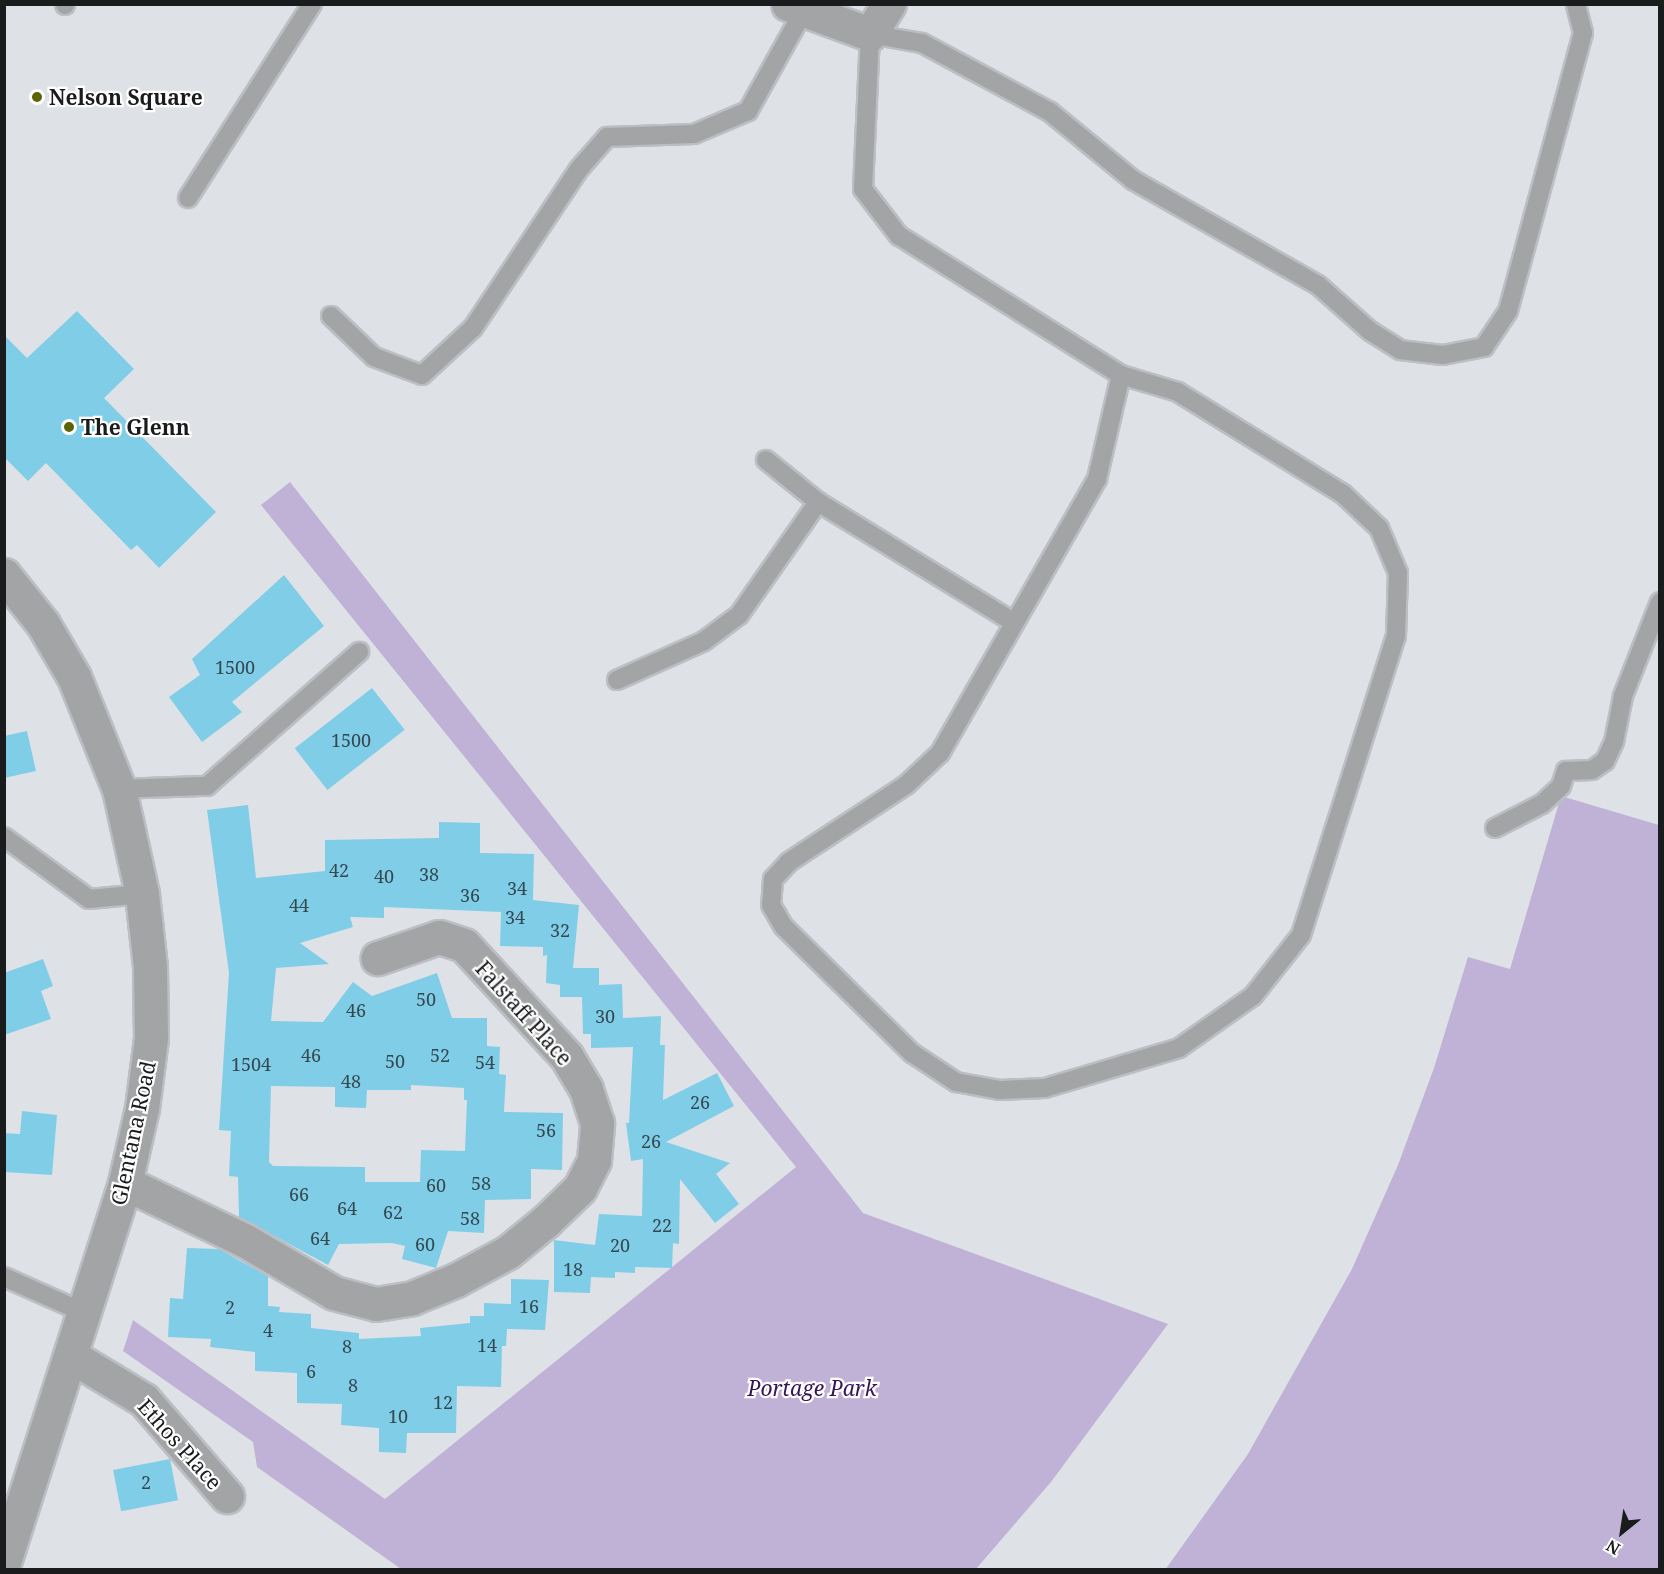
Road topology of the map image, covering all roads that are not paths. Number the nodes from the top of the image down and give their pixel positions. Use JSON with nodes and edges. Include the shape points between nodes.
{"nodes":[{"id":1,"x":312,"y":4,"type":"edge"},
{"id":2,"x":889,"y":4,"type":"edge"},
{"id":3,"x":1576,"y":4,"type":"edge"},
{"id":4,"x":796,"y":8,"type":"edge"},
{"id":5,"x":870,"y":34,"type":"junction"},
{"id":6,"x":188,"y":198,"type":"dead end"},
{"id":7,"x":331,"y":316,"type":"dead end"},
{"id":8,"x":1121,"y":375,"type":"junction"},
{"id":9,"x":766,"y":460,"type":"dead end"},
{"id":10,"x":818,"y":502,"type":"junction"},
{"id":11,"x":4,"y":575,"type":"edge"},
{"id":12,"x":1659,"y":603,"type":"edge"},
{"id":13,"x":1013,"y":622,"type":"junction"},
{"id":14,"x":359,"y":652,"type":"dead end"},
{"id":15,"x":617,"y":680,"type":"dead end"},
{"id":16,"x":119,"y":789,"type":"junction"},
{"id":17,"x":1495,"y":828,"type":"dead end"},
{"id":18,"x":4,"y":837,"type":"edge"},
{"id":19,"x":142,"y":894,"type":"junction"},
{"id":20,"x":378,"y":958,"type":"dead end"},
{"id":21,"x":125,"y":1183,"type":"junction"},
{"id":22,"x":4,"y":1277,"type":"edge"},
{"id":23,"x":86,"y":1312,"type":"junction"},
{"id":24,"x":71,"y":1356,"type":"junction"},
{"id":25,"x":227,"y":1496,"type":"dead end"},
{"id":26,"x":6,"y":1557,"type":"edge"}],
"edges":[{"from":1,"to":6,"type":"lane"},
{"from":2,"to":5,"type":"street"},
{"from":3,"to":5,"type":"lane","via":[[1583,33],[1508,311],[1484,347],[1443,355],[1400,350],[1370,331],[1318,285],[1132,180],[1050,112],[922,43]]},
{"from":4,"to":5,"type":"street"},
{"from":4,"to":7,"type":"lane","via":[[748,111],[694,134],[607,137],[579,169],[473,328],[422,375],[374,357]]},
{"from":5,"to":8,"type":"lane","via":[[863,189],[899,236]]},
{"from":8,"to":13,"type":"lane","via":[[1097,479]]},
{"from":8,"to":13,"type":"lane","via":[[1178,392],[1343,494],[1379,528],[1398,573],[1396,636],[1300,935],[1252,996],[1179,1048],[1045,1088],[1000,1090],[956,1082],[912,1053],[783,926],[771,905],[773,879],[789,862],[906,785],[940,753]]},
{"from":9,"to":10,"type":"lane"},
{"from":10,"to":13,"type":"lane"},
{"from":10,"to":15,"type":"lane","via":[[739,615],[704,641]]},
{"from":11,"to":16,"type":"street","name":"Glentana Road","via":[[43,624],[79,685]]},
{"from":12,"to":17,"type":"lane","via":[[1623,696],[1614,742],[1605,761],[1592,770],[1566,771],[1561,786],[1542,804]]},
{"from":14,"to":16,"type":"lane","via":[[207,786]]},
{"from":16,"to":19,"type":"street","name":"Glentana Road"},
{"from":18,"to":19,"type":"lane","via":[[89,899]]},
{"from":19,"to":21,"type":"street","name":"Glentana Road","via":[[150,966],[151,1038],[142,1108]]},
{"from":20,"to":21,"type":"street","name":"Falstaff Place","via":[[439,937],[464,945],[567,1057],[586,1089],[597,1123],[594,1160],[580,1188],[546,1221],[508,1252],[456,1280],[412,1298],[376,1304],[334,1293],[244,1240]]},
{"from":21,"to":23,"type":"street","name":"Glentana Road"},
{"from":22,"to":23,"type":"lane"},
{"from":23,"to":24,"type":"street","name":"Glentana Road"},
{"from":24,"to":25,"type":"street","name":"Ethos Place","via":[[144,1400]]},
{"from":24,"to":26,"type":"street","name":"Glentana Road"}]}
